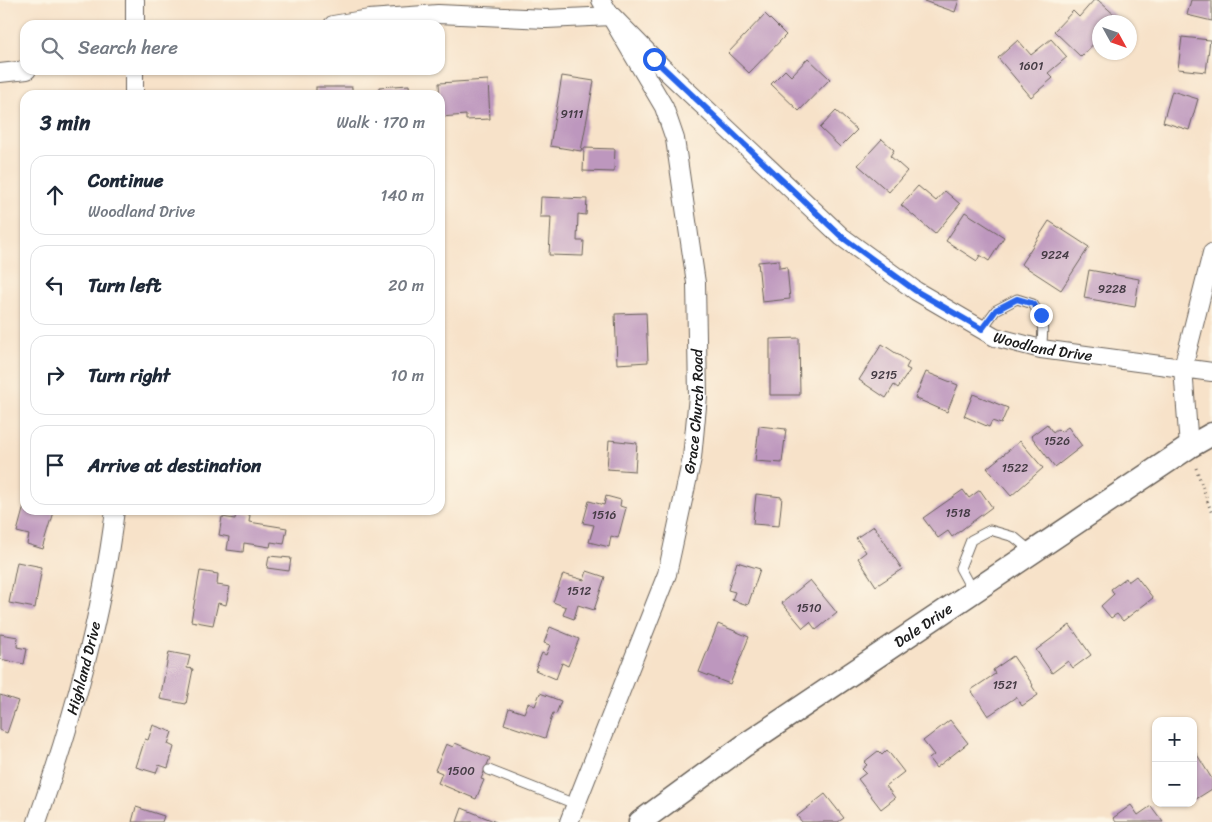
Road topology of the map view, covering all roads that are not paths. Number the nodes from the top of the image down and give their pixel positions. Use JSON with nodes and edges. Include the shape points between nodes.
{"nodes":[{"id":1,"x":135,"y":0,"type":"edge"},
{"id":2,"x":601,"y":0,"type":"edge"},
{"id":3,"x":612,"y":16,"type":"junction"},
{"id":4,"x":134,"y":20,"type":"edge"},
{"id":5,"x":363,"y":20,"type":"edge"},
{"id":6,"x":20,"y":71,"type":"edge"},
{"id":7,"x":0,"y":73,"type":"edge"},
{"id":8,"x":134,"y":75,"type":"edge"},
{"id":9,"x":134,"y":90,"type":"edge"},
{"id":10,"x":1212,"y":253,"type":"edge"},
{"id":11,"x":982,"y":329,"type":"junction"},
{"id":12,"x":1041,"y":350,"type":"junction"},
{"id":13,"x":1184,"y":368,"type":"junction"},
{"id":14,"x":1212,"y":372,"type":"edge"},
{"id":15,"x":1212,"y":434,"type":"edge"},
{"id":16,"x":1192,"y":456,"type":"junction"},
{"id":17,"x":114,"y":515,"type":"edge"},
{"id":18,"x":1032,"y":552,"type":"junction"},
{"id":19,"x":973,"y":592,"type":"junction"},
{"id":20,"x":489,"y":770,"type":"dead end"},
{"id":21,"x":575,"y":804,"type":"junction"},
{"id":22,"x":37,"y":822,"type":"edge"},
{"id":23,"x":569,"y":822,"type":"edge"},
{"id":24,"x":640,"y":822,"type":"edge"}],
"edges":[{"from":1,"to":4,"type":"street"},
{"from":2,"to":3,"type":"street","name":"Grace Church Road"},
{"from":3,"to":5,"type":"street","via":[[546,19],[438,14]]},
{"from":3,"to":11,"type":"street","name":"Woodland Drive","via":[[842,237],[916,291]]},
{"from":3,"to":21,"type":"street","name":"Grace Church Road","via":[[664,107],[675,139],[696,284],[698,396],[692,458],[667,574]]},
{"from":6,"to":7,"type":"street"},
{"from":8,"to":9,"type":"street"},
{"from":10,"to":13,"type":"street"},
{"from":11,"to":12,"type":"street","name":"Woodland Drive","via":[[995,337]]},
{"from":11,"to":12,"type":"lane","via":[[996,310],[1017,299],[1034,304],[1041,315]]},
{"from":12,"to":13,"type":"street","name":"Woodland Drive"},
{"from":13,"to":14,"type":"street","name":"Woodland Drive"},
{"from":13,"to":16,"type":"street"},
{"from":15,"to":16,"type":"street","name":"Dale Drive"},
{"from":16,"to":18,"type":"street","name":"Dale Drive"},
{"from":17,"to":22,"type":"street","name":"Highland Drive","via":[[109,557],[84,672]]},
{"from":18,"to":19,"type":"street","name":"Dale Drive"},
{"from":18,"to":19,"type":"lane","via":[[1014,537],[990,530],[971,540],[960,568]]},
{"from":19,"to":24,"type":"street","name":"Dale Drive","via":[[745,745]]},
{"from":20,"to":21,"type":"lane"},
{"from":21,"to":23,"type":"street","name":"Grace Church Road"}]}
